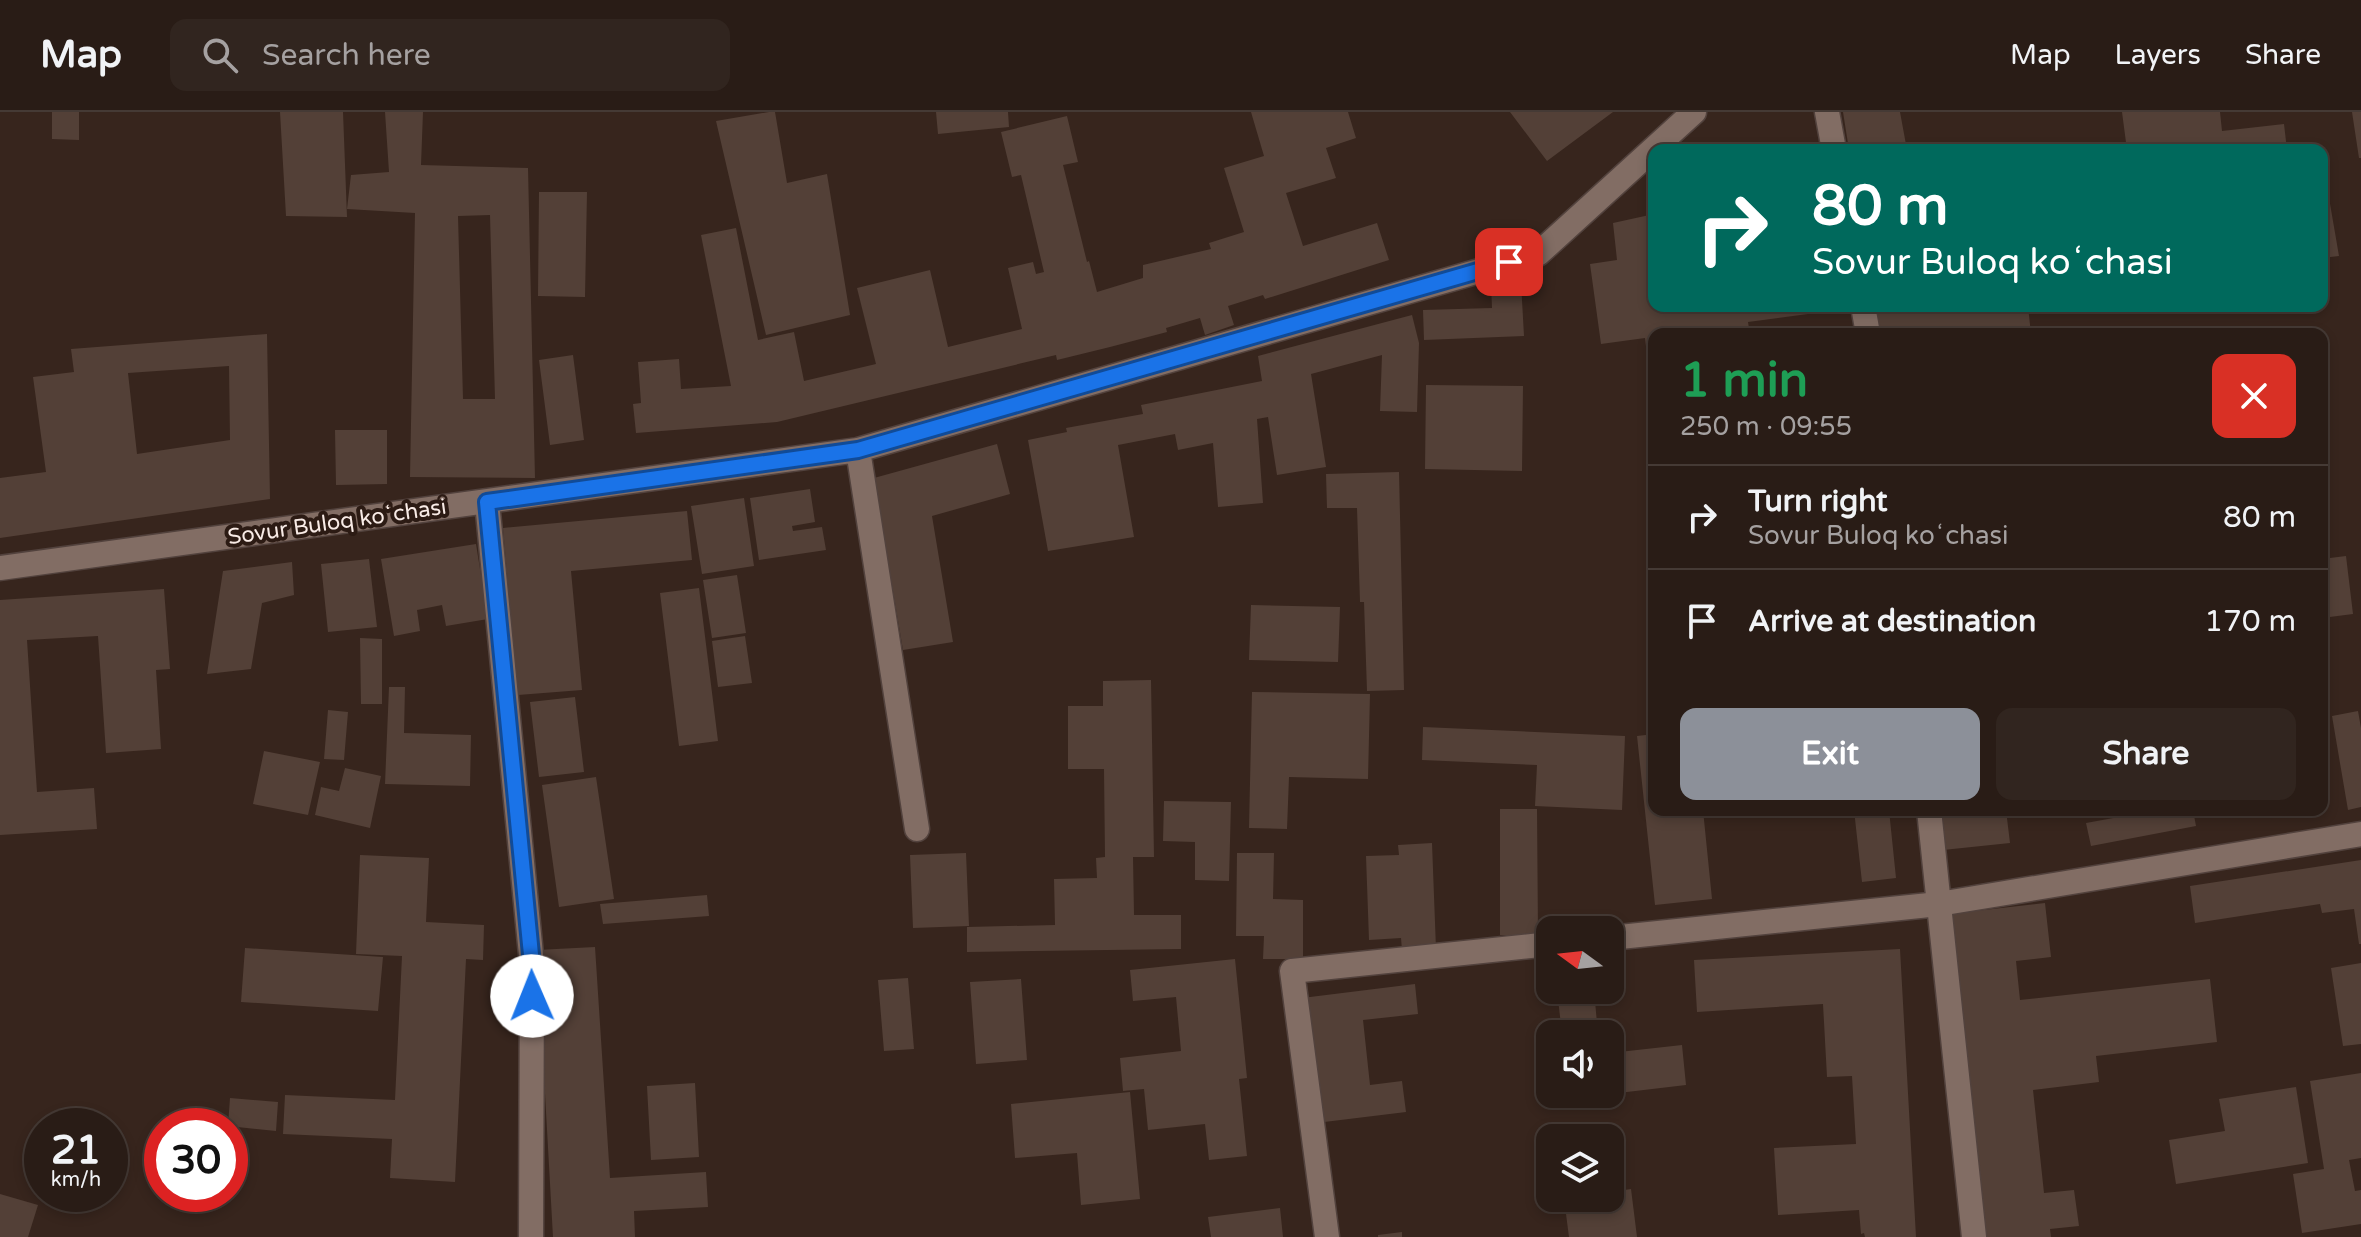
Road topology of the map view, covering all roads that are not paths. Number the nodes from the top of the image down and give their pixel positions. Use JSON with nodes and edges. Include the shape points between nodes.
{"nodes":[{"id":1,"x":1694,"y":112,"type":"edge"},
{"id":2,"x":1827,"y":112,"type":"edge"},
{"id":3,"x":1659,"y":144,"type":"edge"},
{"id":4,"x":1833,"y":144,"type":"edge"},
{"id":5,"x":1648,"y":154,"type":"edge"},
{"id":6,"x":858,"y":450,"type":"junction"},
{"id":7,"x":487,"y":502,"type":"junction"},
{"id":8,"x":0,"y":568,"type":"edge"},
{"id":9,"x":1930,"y":816,"type":"edge"},
{"id":10,"x":917,"y":829,"type":"dead end"},
{"id":11,"x":2361,"y":834,"type":"edge"},
{"id":12,"x":1939,"y":904,"type":"junction"},
{"id":13,"x":1624,"y":937,"type":"edge"},
{"id":14,"x":1536,"y":945,"type":"edge"},
{"id":15,"x":531,"y":1237,"type":"edge"},
{"id":16,"x":1327,"y":1237,"type":"edge"},
{"id":17,"x":1974,"y":1237,"type":"edge"}],
"edges":[{"from":1,"to":3,"type":"street","name":"Sovur Buloq koʻchasi"},
{"from":2,"to":4,"type":"street"},
{"from":5,"to":6,"type":"street","name":"Sovur Buloq koʻchasi","via":[[1538,254]]},
{"from":6,"to":7,"type":"street","name":"Sovur Buloq koʻchasi"},
{"from":6,"to":10,"type":"street"},
{"from":7,"to":8,"type":"street","name":"Sovur Buloq koʻchasi"},
{"from":7,"to":15,"type":"street","via":[[532,965]]},
{"from":9,"to":12,"type":"street"},
{"from":11,"to":12,"type":"street"},
{"from":12,"to":13,"type":"street"},
{"from":12,"to":17,"type":"street"},
{"from":14,"to":16,"type":"street","via":[[1292,971]]}]}
